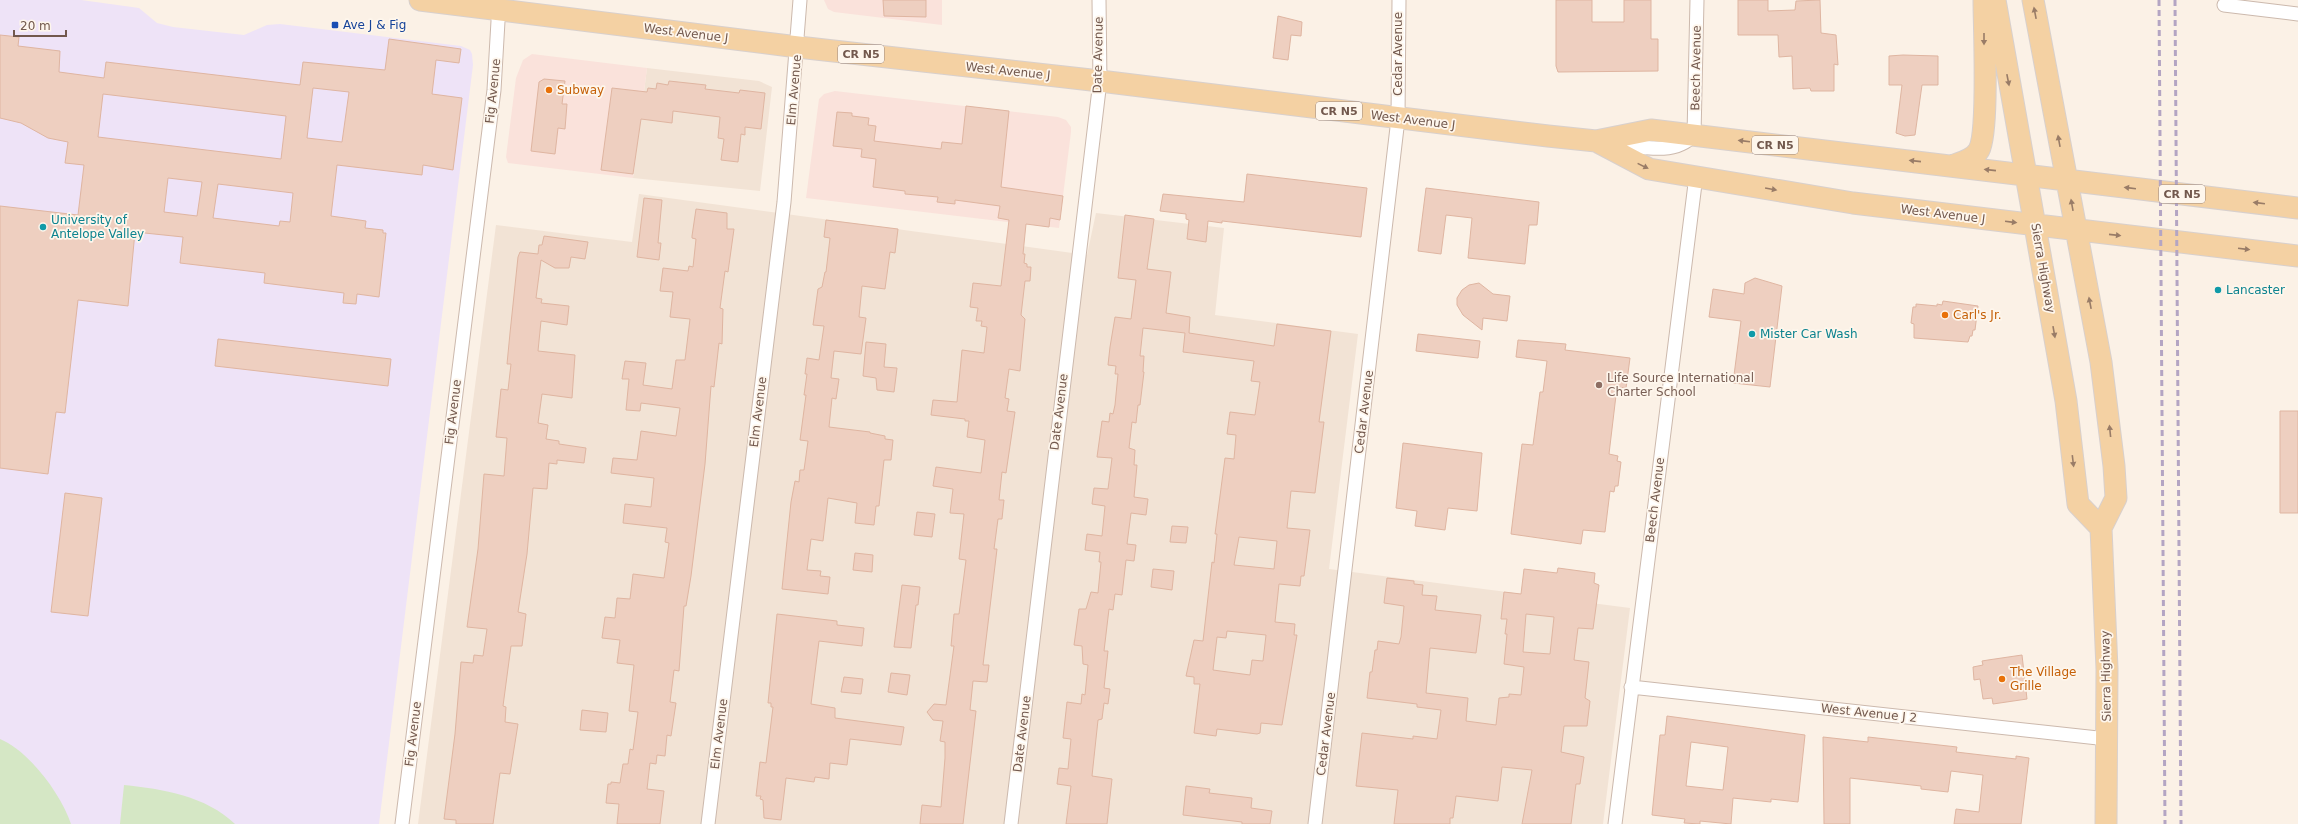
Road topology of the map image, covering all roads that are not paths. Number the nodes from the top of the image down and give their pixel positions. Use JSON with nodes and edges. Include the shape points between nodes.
{"nodes":[{"id":1,"x":420,"y":0,"type":"edge"},
{"id":2,"x":800,"y":0,"type":"edge"},
{"id":3,"x":1099,"y":0,"type":"edge"},
{"id":4,"x":1399,"y":0,"type":"edge"},
{"id":5,"x":1697,"y":0,"type":"edge"},
{"id":6,"x":1984,"y":0,"type":"edge"},
{"id":7,"x":1995,"y":0,"type":"edge"},
{"id":8,"x":2033,"y":0,"type":"edge"},
{"id":9,"x":499,"y":5,"type":"edge"},
{"id":10,"x":2224,"y":5,"type":"dead end"},
{"id":11,"x":2298,"y":14,"type":"edge"},
{"id":12,"x":798,"y":47,"type":"junction"},
{"id":13,"x":1100,"y":80,"type":"junction"},
{"id":14,"x":1398,"y":119,"type":"junction"},
{"id":15,"x":1694,"y":135,"type":"junction"},
{"id":16,"x":1596,"y":142,"type":"junction"},
{"id":17,"x":1954,"y":166,"type":"junction"},
{"id":18,"x":2027,"y":174,"type":"junction"},
{"id":19,"x":1696,"y":176,"type":"junction"},
{"id":20,"x":2067,"y":179,"type":"junction"},
{"id":21,"x":2298,"y":208,"type":"edge"},
{"id":22,"x":2035,"y":225,"type":"junction"},
{"id":23,"x":2076,"y":230,"type":"junction"},
{"id":24,"x":2298,"y":256,"type":"edge"},
{"id":25,"x":2101,"y":528,"type":"junction"},
{"id":26,"x":1631,"y":687,"type":"junction"},
{"id":27,"x":2106,"y":739,"type":"junction"},
{"id":28,"x":402,"y":824,"type":"edge"},
{"id":29,"x":708,"y":824,"type":"edge"},
{"id":30,"x":1011,"y":824,"type":"edge"},
{"id":31,"x":1316,"y":824,"type":"edge"},
{"id":32,"x":1615,"y":824,"type":"edge"},
{"id":33,"x":2106,"y":824,"type":"edge"}],
"edges":[{"from":1,"to":9,"type":"main road","name":"West Avenue J","number":"CR N5"},
{"from":2,"to":12,"type":"street","name":"Elm Avenue"},
{"from":3,"to":13,"type":"street","name":"Date Avenue"},
{"from":4,"to":14,"type":"street","name":"Cedar Avenue"},
{"from":5,"to":15,"type":"street","name":"Beech Avenue"},
{"from":6,"to":17,"type":"main road","one_way":true,"via":[[1982,142],[1979,150],[1970,159]]},
{"from":7,"to":18,"type":"main road","name":"Sierra Highway","one_way":true},
{"from":20,"to":8,"type":"main road","name":"Sierra Highway","one_way":true},
{"from":9,"to":12,"type":"main road","name":"West Avenue J","number":"CR N5"},
{"from":9,"to":28,"type":"street","name":"Fig Avenue","via":[[494,90]]},
{"from":10,"to":11,"type":"street"},
{"from":12,"to":13,"type":"main road","name":"West Avenue J","number":"CR N5"},
{"from":12,"to":29,"type":"street","name":"Elm Avenue","via":[[784,202]]},
{"from":13,"to":14,"type":"main road","name":"West Avenue J","number":"CR N5"},
{"from":13,"to":30,"type":"street","name":"Date Avenue"},
{"from":14,"to":16,"type":"main road","name":"West Avenue J","number":"CR N5"},
{"from":14,"to":31,"type":"street","name":"Cedar Avenue"},
{"from":15,"to":16,"type":"main road","name":"West Avenue J","number":"CR N5","via":[[1651,130]]},
{"from":17,"to":15,"type":"main road","name":"West Avenue J","number":"CR N5","one_way":true},
{"from":16,"to":19,"type":"main road","name":"West Avenue J","one_way":true,"via":[[1649,169]]},
{"from":18,"to":17,"type":"main road","name":"West Avenue J","number":"CR N5","one_way":true},
{"from":18,"to":20,"type":"main road","name":"West Avenue J","number":"CR N5"},
{"from":18,"to":22,"type":"main road","name":"Sierra Highway"},
{"from":19,"to":22,"type":"main road","name":"West Avenue J","one_way":true,"via":[[1853,203]]},
{"from":19,"to":26,"type":"street","name":"Beech Avenue"},
{"from":21,"to":20,"type":"main road","name":"West Avenue J","number":"CR N5","one_way":true},
{"from":23,"to":20,"type":"main road","name":"Sierra Highway","one_way":true},
{"from":22,"to":23,"type":"main road","name":"West Avenue J"},
{"from":22,"to":25,"type":"main road","name":"Sierra Highway","one_way":true,"via":[[2066,401],[2078,504]]},
{"from":23,"to":24,"type":"main road","name":"West Avenue J","one_way":true},
{"from":25,"to":23,"type":"main road","name":"Sierra Highway","one_way":true,"via":[[2116,498],[2114,466],[2101,362]]},
{"from":25,"to":27,"type":"main road","name":"Sierra Highway","via":[[2106,640]]},
{"from":26,"to":27,"type":"street","name":"West Avenue J 2"},
{"from":26,"to":32,"type":"street","name":"Beech Avenue"},
{"from":27,"to":33,"type":"main road","name":"Sierra Highway"}]}
